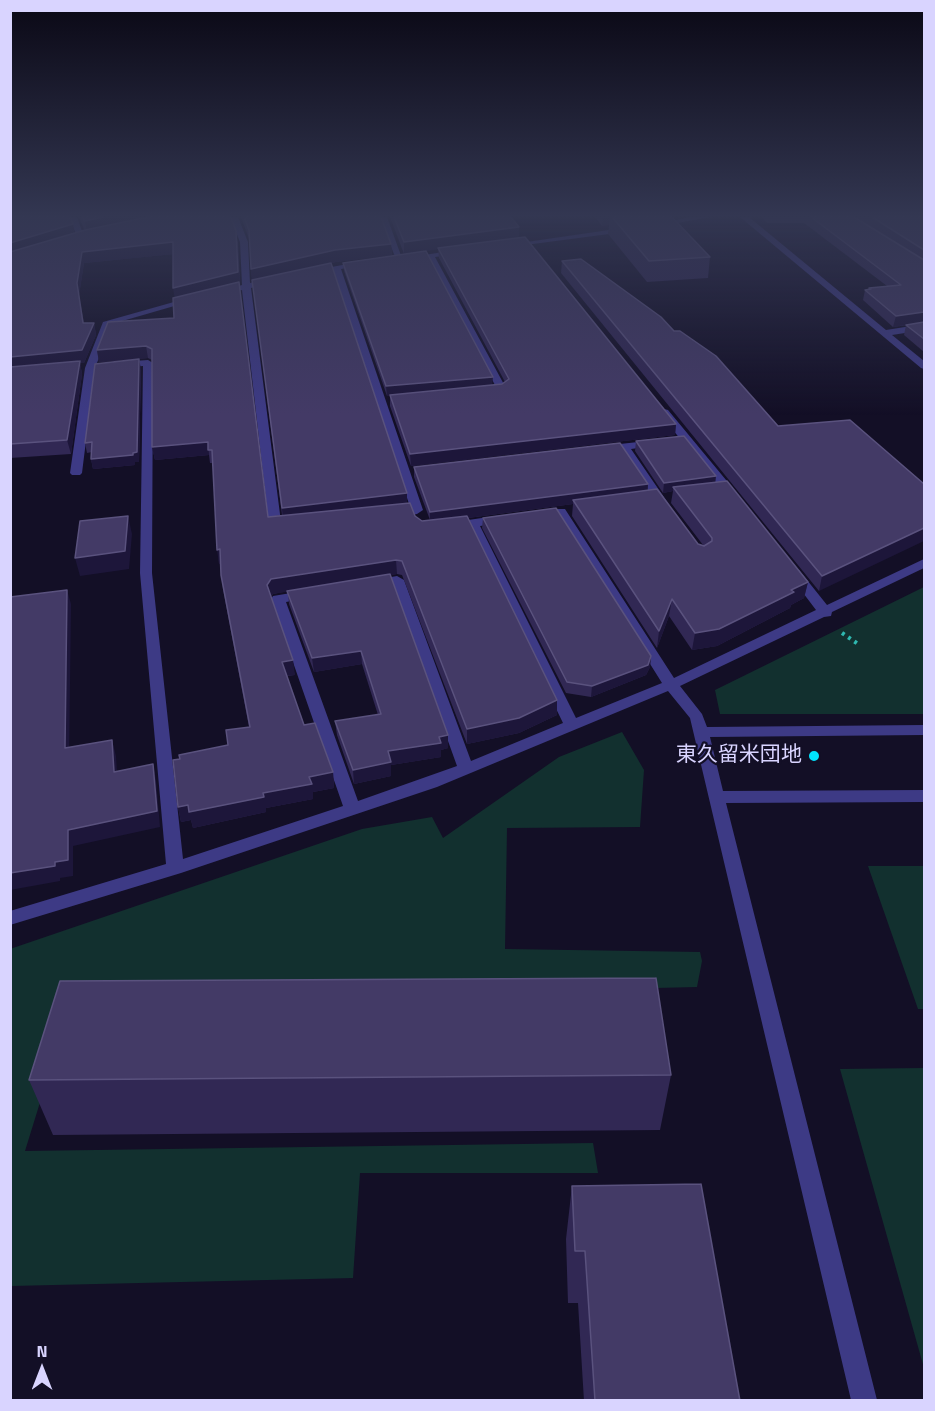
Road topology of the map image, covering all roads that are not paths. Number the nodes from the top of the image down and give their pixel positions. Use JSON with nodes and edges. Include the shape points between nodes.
{"nodes":[{"id":1,"x":246,"y":283,"type":"edge"},
{"id":2,"x":261,"y":283,"type":"edge"},
{"id":3,"x":342,"y":283,"type":"edge"},
{"id":4,"x":445,"y":283,"type":"edge"},
{"id":5,"x":824,"y":283,"type":"edge"},
{"id":6,"x":246,"y":286,"type":"junction"},
{"id":7,"x":211,"y":295,"type":"edge"},
{"id":8,"x":200,"y":298,"type":"edge"},
{"id":9,"x":924,"y":327,"type":"edge"},
{"id":10,"x":885,"y":333,"type":"junction"},
{"id":11,"x":924,"y":366,"type":"edge"},
{"id":12,"x":85,"y":368,"type":"junction"},
{"id":13,"x":480,"y":392,"type":"edge"},
{"id":14,"x":656,"y":402,"type":"edge"},
{"id":15,"x":675,"y":441,"type":"junction"},
{"id":16,"x":624,"y":447,"type":"junction"},
{"id":17,"x":589,"y":450,"type":"edge"},
{"id":18,"x":76,"y":473,"type":"dead end"},
{"id":19,"x":742,"y":508,"type":"edge"},
{"id":20,"x":561,"y":512,"type":"edge"},
{"id":21,"x":381,"y":514,"type":"edge"},
{"id":22,"x":516,"y":517,"type":"edge"},
{"id":23,"x":673,"y":518,"type":"edge"},
{"id":24,"x":299,"y":523,"type":"edge"},
{"id":25,"x":472,"y":523,"type":"junction"},
{"id":26,"x":444,"y":527,"type":"edge"},
{"id":27,"x":784,"y":560,"type":"edge"},
{"id":28,"x":924,"y":563,"type":"edge"},
{"id":29,"x":364,"y":585,"type":"edge"},
{"id":30,"x":321,"y":592,"type":"edge"},
{"id":31,"x":826,"y":613,"type":"junction"},
{"id":32,"x":671,"y":685,"type":"junction"},
{"id":33,"x":572,"y":725,"type":"junction"},
{"id":34,"x":924,"y":730,"type":"edge"},
{"id":35,"x":701,"y":732,"type":"junction"},
{"id":36,"x":466,"y":769,"type":"junction"},
{"id":37,"x":924,"y":796,"type":"edge"},
{"id":38,"x":716,"y":797,"type":"junction"},
{"id":39,"x":352,"y":809,"type":"junction"},
{"id":40,"x":175,"y":868,"type":"junction"},
{"id":41,"x":10,"y":918,"type":"edge"},
{"id":42,"x":864,"y":1401,"type":"edge"}],
"edges":[{"from":1,"to":6,"type":"street"},
{"from":2,"to":6,"type":"street"},
{"from":3,"to":21,"type":"street","via":[[386,401],[419,515]]},
{"from":4,"to":13,"type":"street","via":[[502,390]]},
{"from":5,"to":10,"type":"street"},
{"from":6,"to":7,"type":"street"},
{"from":6,"to":24,"type":"street","via":[[275,526]]},
{"from":8,"to":12,"type":"street","via":[[108,322]]},
{"from":9,"to":10,"type":"street"},
{"from":10,"to":11,"type":"street"},
{"from":12,"to":18,"type":"street"},
{"from":12,"to":40,"type":"street","via":[[148,363],[146,573]]},
{"from":14,"to":15,"type":"street"},
{"from":15,"to":16,"type":"street"},
{"from":15,"to":19,"type":"street"},
{"from":16,"to":17,"type":"street"},
{"from":16,"to":23,"type":"street"},
{"from":20,"to":32,"type":"street"},
{"from":22,"to":25,"type":"street"},
{"from":25,"to":26,"type":"street"},
{"from":25,"to":33,"type":"street"},
{"from":27,"to":31,"type":"street"},
{"from":28,"to":31,"type":"street"},
{"from":29,"to":36,"type":"street","via":[[397,580]]},
{"from":30,"to":39,"type":"street","via":[[278,599]]},
{"from":31,"to":32,"type":"street"},
{"from":32,"to":33,"type":"street"},
{"from":32,"to":35,"type":"street","via":[[697,717]]},
{"from":33,"to":36,"type":"street"},
{"from":34,"to":35,"type":"street"},
{"from":35,"to":38,"type":"street"},
{"from":36,"to":39,"type":"street"},
{"from":37,"to":38,"type":"street"},
{"from":38,"to":42,"type":"street"},
{"from":39,"to":40,"type":"street"},
{"from":40,"to":41,"type":"street"}]}
